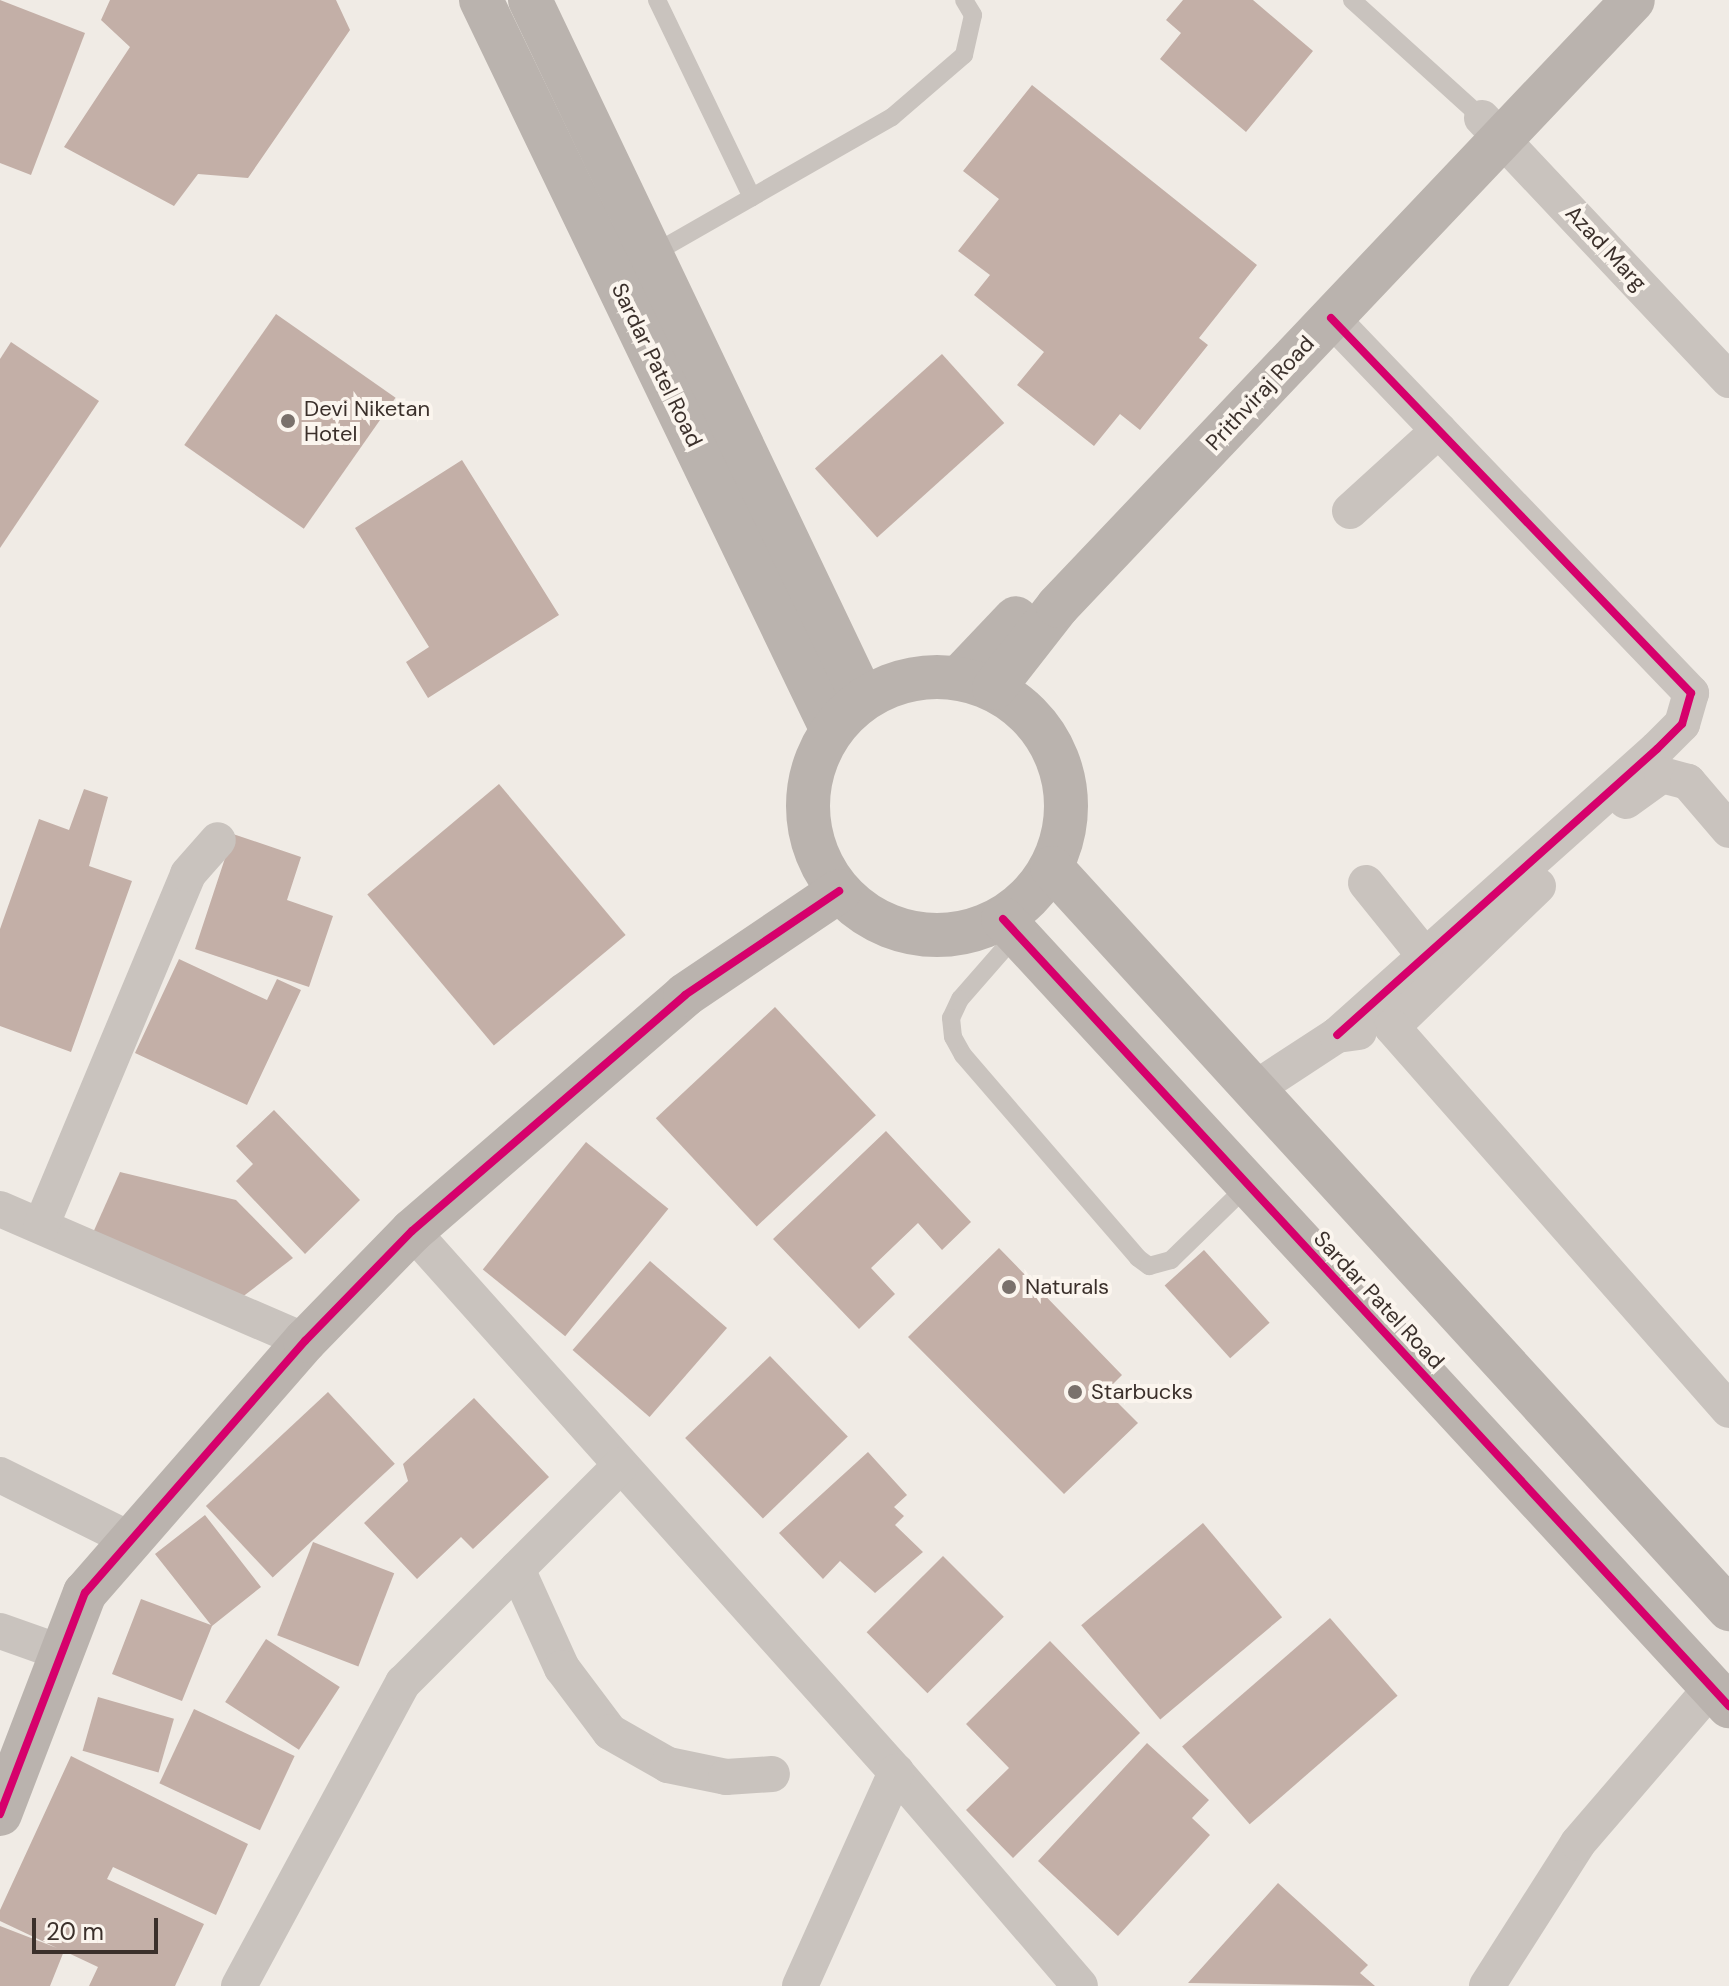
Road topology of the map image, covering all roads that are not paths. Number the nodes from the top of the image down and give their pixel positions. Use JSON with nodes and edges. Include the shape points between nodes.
{"nodes":[{"id":1,"x":481,"y":0,"type":"edge"},
{"id":2,"x":530,"y":0,"type":"edge"},
{"id":3,"x":657,"y":0,"type":"edge"},
{"id":4,"x":964,"y":0,"type":"edge"},
{"id":5,"x":1352,"y":0,"type":"edge"},
{"id":6,"x":1592,"y":0,"type":"edge"},
{"id":7,"x":1633,"y":0,"type":"edge"},
{"id":8,"x":1492,"y":127,"type":"junction"},
{"id":9,"x":752,"y":197,"type":"junction"},
{"id":10,"x":651,"y":255,"type":"junction"},
{"id":11,"x":1331,"y":318,"type":"junction"},
{"id":12,"x":1729,"y":380,"type":"edge"},
{"id":13,"x":1439,"y":430,"type":"junction"},
{"id":14,"x":1350,"y":511,"type":"dead end"},
{"id":15,"x":977,"y":683,"type":"junction"},
{"id":16,"x":863,"y":699,"type":"junction"},
{"id":17,"x":832,"y":730,"type":"junction"},
{"id":18,"x":1729,"y":830,"type":"edge"},
{"id":19,"x":218,"y":840,"type":"dead end"},
{"id":20,"x":1052,"y":868,"type":"junction"},
{"id":21,"x":1366,"y":883,"type":"dead end"},
{"id":22,"x":839,"y":891,"type":"junction"},
{"id":23,"x":1010,"y":926,"type":"junction"},
{"id":24,"x":1425,"y":956,"type":"junction"},
{"id":25,"x":1392,"y":1027,"type":"junction"},
{"id":26,"x":1337,"y":1035,"type":"junction"},
{"id":27,"x":1253,"y":1090,"type":"junction"},
{"id":28,"x":1248,"y":1185,"type":"junction"},
{"id":29,"x":0,"y":1209,"type":"edge"},
{"id":30,"x":41,"y":1226,"type":"junction"},
{"id":31,"x":412,"y":1231,"type":"junction"},
{"id":32,"x":305,"y":1341,"type":"junction"},
{"id":33,"x":1729,"y":1410,"type":"edge"},
{"id":34,"x":621,"y":1465,"type":"junction"},
{"id":35,"x":0,"y":1475,"type":"edge"},
{"id":36,"x":131,"y":1540,"type":"junction"},
{"id":37,"x":517,"y":1569,"type":"junction"},
{"id":38,"x":1725,"y":1597,"type":"edge"},
{"id":39,"x":0,"y":1631,"type":"edge"},
{"id":40,"x":65,"y":1654,"type":"junction"},
{"id":41,"x":1721,"y":1696,"type":"edge"},
{"id":42,"x":896,"y":1772,"type":"junction"},
{"id":43,"x":772,"y":1774,"type":"dead end"},
{"id":44,"x":0,"y":1814,"type":"edge"},
{"id":45,"x":239,"y":1986,"type":"edge"},
{"id":46,"x":800,"y":1986,"type":"edge"},
{"id":47,"x":1080,"y":1986,"type":"edge"},
{"id":48,"x":1487,"y":1986,"type":"edge"}],
"edges":[{"from":1,"to":17,"type":"street","name":"Sardar Patel Road"},
{"from":2,"to":10,"type":"street","name":"Sardar Patel Road"},
{"from":3,"to":9,"type":"lane"},
{"from":4,"to":9,"type":"lane","via":[[973,15],[964,55],[892,117]]},
{"from":5,"to":8,"type":"lane"},
{"from":6,"to":8,"type":"street","name":"Prithviraj Road"},
{"from":7,"to":8,"type":"street","name":"Prithviraj Road"},
{"from":8,"to":11,"type":"street","name":"Prithviraj Road"},
{"from":8,"to":12,"type":"street","name":"Azad Marg"},
{"from":8,"to":15,"type":"street","name":"Prithviraj Road"},
{"from":9,"to":10,"type":"lane"},
{"from":10,"to":16,"type":"street","name":"Sardar Patel Road"},
{"from":11,"to":13,"type":"street"},
{"from":11,"to":15,"type":"street","name":"Prithviraj Road","via":[[1058,606]]},
{"from":13,"to":14,"type":"street"},
{"from":13,"to":24,"type":"street","via":[[1691,693],[1682,724],[1657,749]]},
{"from":15,"to":16,"type":"street","via":[[910,678]]},
{"from":15,"to":20,"type":"street","via":[[1035,720],[1061,765],[1067,818]]},
{"from":16,"to":17,"type":"street"},
{"from":17,"to":22,"type":"street","via":[[813,769],[808,812],[817,854]]},
{"from":18,"to":25,"type":"street","via":[[1688,782],[1662,775],[1644,784]]},
{"from":19,"to":30,"type":"street","via":[[188,874]]},
{"from":20,"to":23,"type":"street"},
{"from":20,"to":27,"type":"street"},
{"from":21,"to":24,"type":"street"},
{"from":22,"to":23,"type":"street","via":[[866,915],[898,931],[934,936]]},
{"from":22,"to":31,"type":"street","via":[[685,995]]},
{"from":23,"to":28,"type":"street","name":"Sardar Patel Road"},
{"from":23,"to":28,"type":"lane","via":[[960,999],[951,1018],[953,1037],[1138,1258],[1149,1266],[1171,1260]]},
{"from":24,"to":26,"type":"street"},
{"from":25,"to":26,"type":"street"},
{"from":25,"to":33,"type":"street"},
{"from":26,"to":27,"type":"street"},
{"from":27,"to":38,"type":"street"},
{"from":28,"to":41,"type":"street","name":"Sardar Patel Road"},
{"from":29,"to":30,"type":"street"},
{"from":30,"to":32,"type":"street"},
{"from":31,"to":32,"type":"street"},
{"from":31,"to":34,"type":"street"},
{"from":32,"to":36,"type":"street"},
{"from":34,"to":37,"type":"street"},
{"from":34,"to":42,"type":"street"},
{"from":35,"to":36,"type":"street"},
{"from":36,"to":40,"type":"street","via":[[85,1593]]},
{"from":37,"to":43,"type":"street","via":[[562,1668],[610,1732],[668,1765],[726,1777]]},
{"from":37,"to":45,"type":"street","via":[[403,1683]]},
{"from":39,"to":40,"type":"street"},
{"from":40,"to":44,"type":"street"},
{"from":41,"to":48,"type":"street","via":[[1578,1843]]},
{"from":42,"to":46,"type":"street"},
{"from":42,"to":47,"type":"street"}]}
